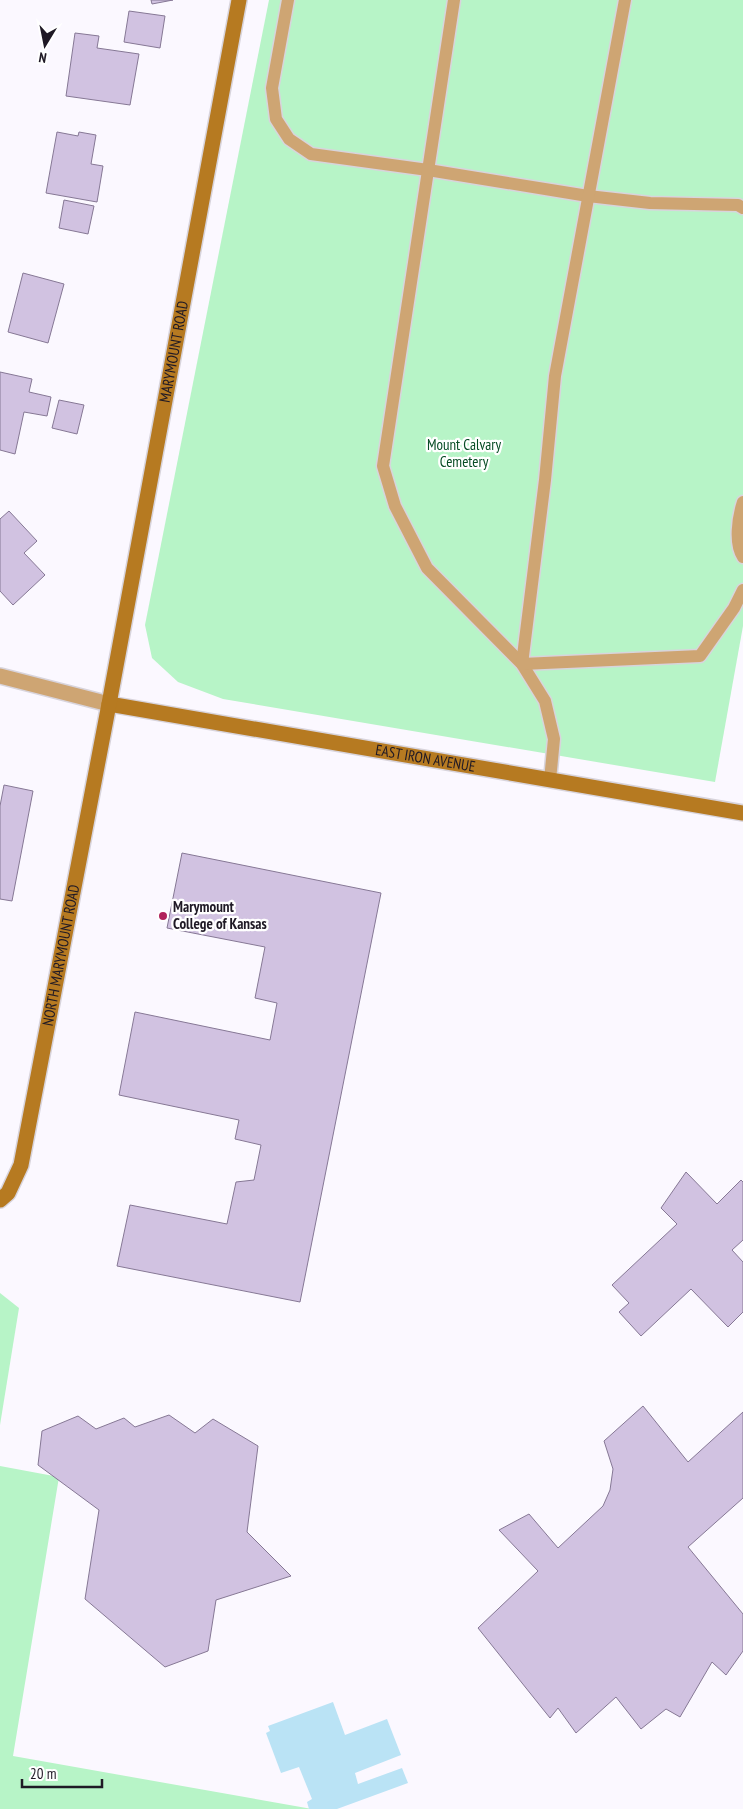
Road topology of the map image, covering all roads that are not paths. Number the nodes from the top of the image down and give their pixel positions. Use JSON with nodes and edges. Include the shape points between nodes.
{"nodes":[{"id":1,"x":239,"y":0,"type":"edge"},
{"id":2,"x":288,"y":0,"type":"edge"},
{"id":3,"x":454,"y":0,"type":"edge"},
{"id":4,"x":625,"y":0,"type":"edge"},
{"id":5,"x":428,"y":170,"type":"junction"},
{"id":6,"x":588,"y":196,"type":"junction"},
{"id":7,"x":743,"y":208,"type":"edge"},
{"id":8,"x":743,"y":502,"type":"edge"},
{"id":9,"x":743,"y":557,"type":"edge"},
{"id":10,"x":743,"y":590,"type":"edge"},
{"id":11,"x":522,"y":664,"type":"junction"},
{"id":12,"x":0,"y":676,"type":"edge"},
{"id":13,"x":109,"y":704,"type":"junction"},
{"id":14,"x":550,"y":780,"type":"junction"},
{"id":15,"x":743,"y":813,"type":"edge"},
{"id":16,"x":0,"y":1200,"type":"edge"}],
"edges":[{"from":1,"to":13,"type":"street","name":"MARYMOUNT ROAD"},
{"from":2,"to":5,"type":"lane","via":[[272,88],[276,119],[289,139],[311,154]]},
{"from":3,"to":5,"type":"lane"},
{"from":4,"to":6,"type":"lane"},
{"from":5,"to":6,"type":"lane"},
{"from":5,"to":11,"type":"lane","via":[[383,466],[395,506],[427,568]]},
{"from":6,"to":7,"type":"lane"},
{"from":6,"to":11,"type":"lane","via":[[555,376]]},
{"from":8,"to":9,"type":"lane","via":[[738,519],[739,552]]},
{"from":10,"to":11,"type":"lane","via":[[700,656]]},
{"from":11,"to":14,"type":"lane","via":[[545,701],[554,739]]},
{"from":12,"to":13,"type":"street"},
{"from":13,"to":14,"type":"street","name":"EAST IRON AVENUE"},
{"from":13,"to":16,"type":"street","name":"NORTH MARYMOUNT ROAD","via":[[21,1166],[8,1193]]},
{"from":14,"to":15,"type":"street","name":"EAST IRON AVENUE"}]}
